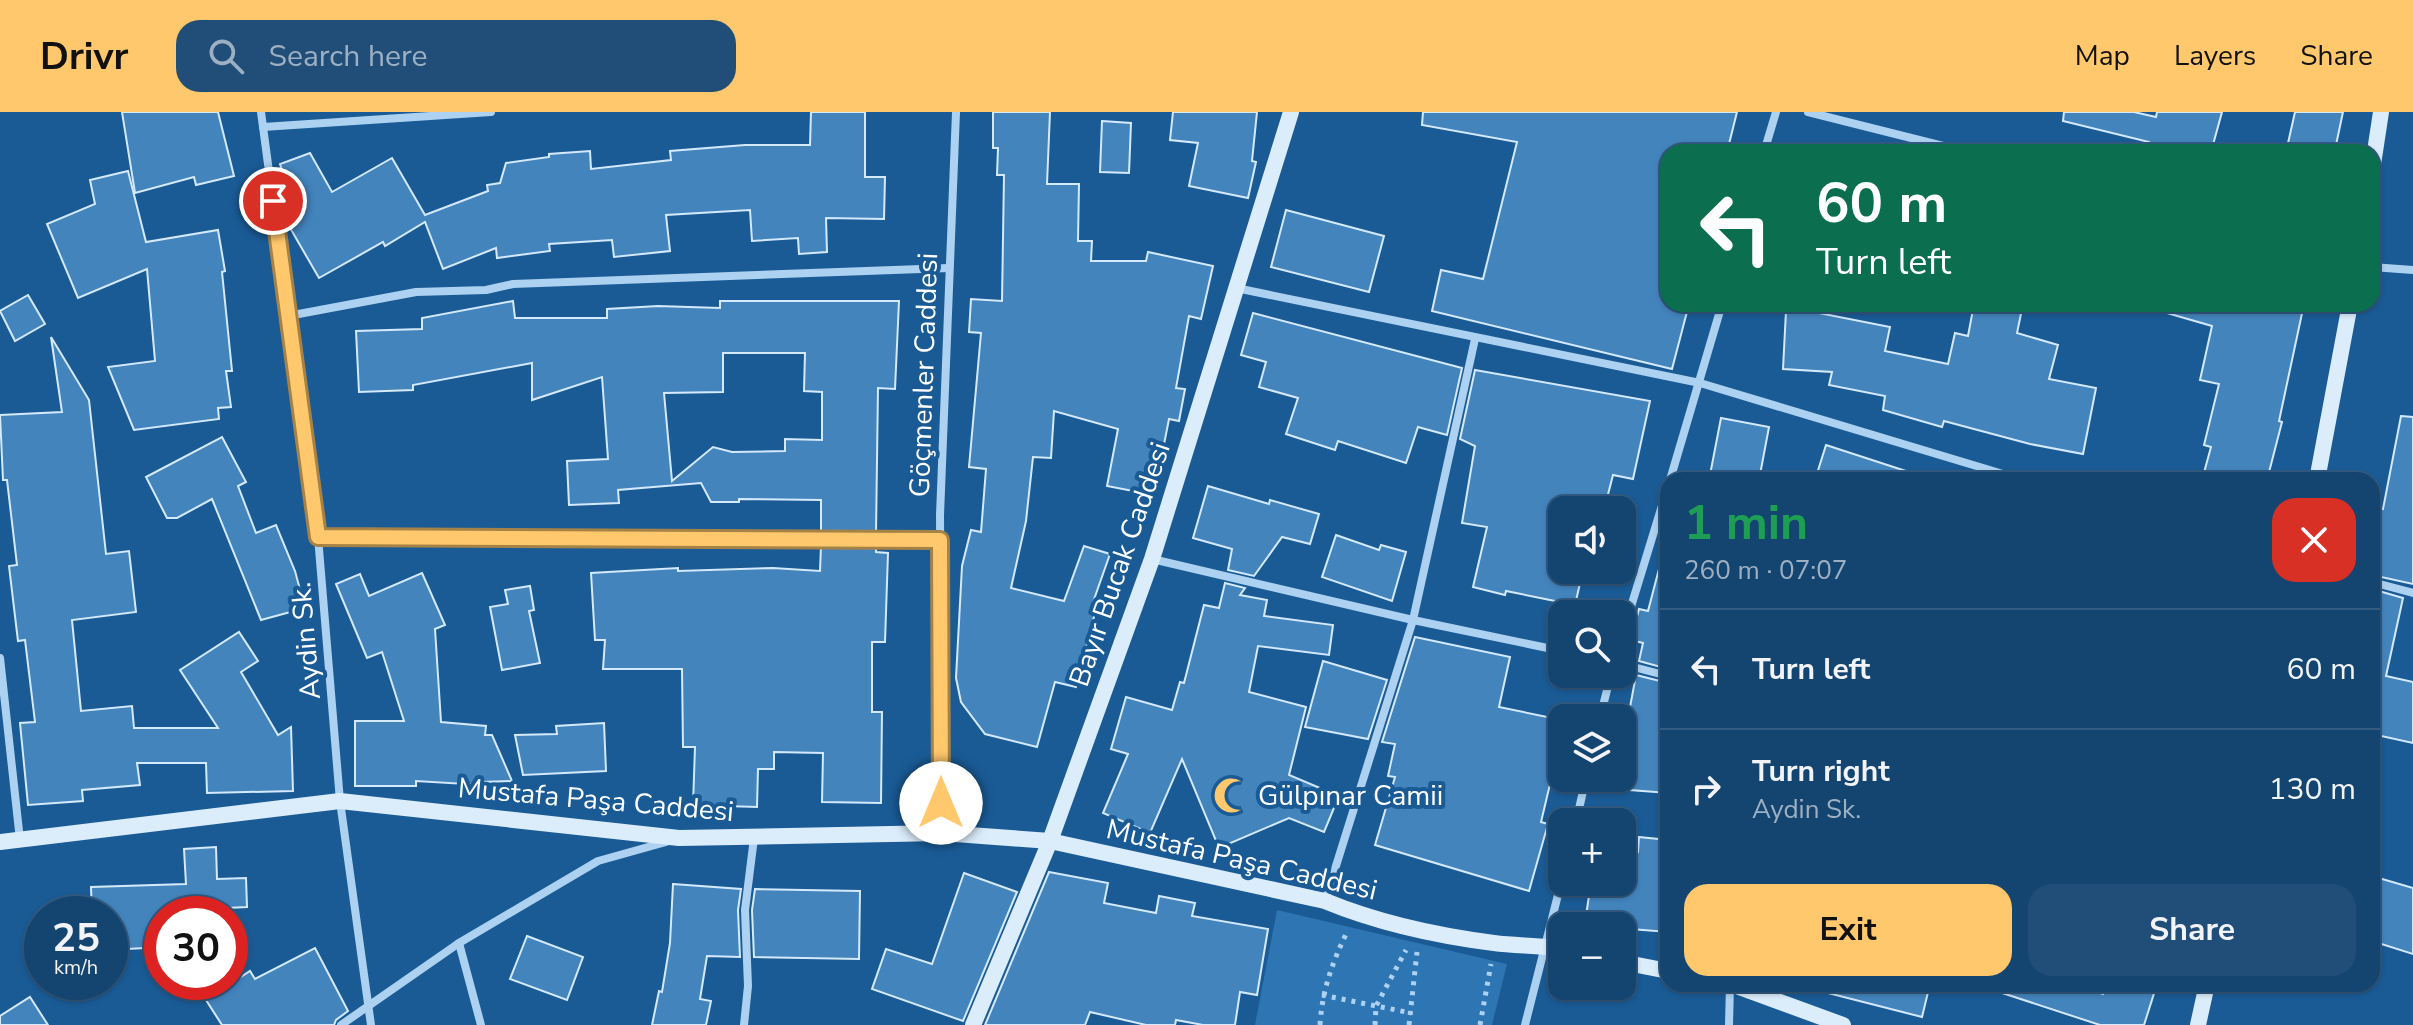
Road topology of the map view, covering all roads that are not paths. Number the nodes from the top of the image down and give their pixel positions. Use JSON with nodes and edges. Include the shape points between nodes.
{"nodes":[{"id":1,"x":261,"y":112,"type":"edge"},
{"id":2,"x":491,"y":112,"type":"edge"},
{"id":3,"x":956,"y":112,"type":"edge"},
{"id":4,"x":1291,"y":112,"type":"edge"},
{"id":5,"x":1776,"y":112,"type":"edge"},
{"id":6,"x":1808,"y":112,"type":"edge"},
{"id":7,"x":2381,"y":112,"type":"edge"},
{"id":8,"x":263,"y":127,"type":"junction"},
{"id":9,"x":1766,"y":144,"type":"edge"},
{"id":10,"x":1935,"y":144,"type":"edge"},
{"id":11,"x":2376,"y":144,"type":"edge"},
{"id":12,"x":949,"y":268,"type":"junction"},
{"id":13,"x":2380,"y":268,"type":"edge"},
{"id":14,"x":2413,"y":270,"type":"edge"},
{"id":15,"x":1236,"y":288,"type":"junction"},
{"id":16,"x":1720,"y":312,"type":"edge"},
{"id":17,"x":2348,"y":312,"type":"edge"},
{"id":18,"x":288,"y":316,"type":"junction"},
{"id":19,"x":1475,"y":339,"type":"junction"},
{"id":20,"x":1700,"y":383,"type":"junction"},
{"id":21,"x":1672,"y":472,"type":"edge"},
{"id":22,"x":1996,"y":472,"type":"edge"},
{"id":23,"x":2318,"y":472,"type":"edge"},
{"id":24,"x":1660,"y":512,"type":"edge"},
{"id":25,"x":318,"y":537,"type":"junction"},
{"id":26,"x":940,"y":540,"type":"junction"},
{"id":27,"x":1152,"y":559,"type":"junction"},
{"id":28,"x":2380,"y":584,"type":"edge"},
{"id":29,"x":2413,"y":593,"type":"edge"},
{"id":30,"x":1633,"y":600,"type":"edge"},
{"id":31,"x":1413,"y":620,"type":"junction"},
{"id":32,"x":1548,"y":648,"type":"edge"},
{"id":33,"x":0,"y":658,"type":"edge"},
{"id":34,"x":1636,"y":668,"type":"edge"},
{"id":35,"x":1660,"y":674,"type":"edge"},
{"id":36,"x":340,"y":801,"type":"junction"},
{"id":37,"x":942,"y":833,"type":"junction"},
{"id":38,"x":679,"y":838,"type":"junction"},
{"id":39,"x":754,"y":838,"type":"junction"},
{"id":40,"x":21,"y":841,"type":"junction"},
{"id":41,"x":1050,"y":841,"type":"junction"},
{"id":42,"x":0,"y":842,"type":"edge"},
{"id":43,"x":1325,"y":901,"type":"junction"},
{"id":44,"x":459,"y":943,"type":"junction"},
{"id":45,"x":1548,"y":948,"type":"edge"},
{"id":46,"x":1548,"y":964,"type":"edge"},
{"id":47,"x":1636,"y":965,"type":"edge"},
{"id":48,"x":1660,"y":969,"type":"edge"},
{"id":49,"x":1731,"y":992,"type":"edge"},
{"id":50,"x":1753,"y":992,"type":"edge"},
{"id":51,"x":2205,"y":992,"type":"edge"},
{"id":52,"x":368,"y":1004,"type":"junction"},
{"id":53,"x":341,"y":1025,"type":"edge"},
{"id":54,"x":371,"y":1025,"type":"edge"},
{"id":55,"x":481,"y":1025,"type":"edge"},
{"id":56,"x":744,"y":1025,"type":"edge"},
{"id":57,"x":973,"y":1025,"type":"edge"},
{"id":58,"x":1525,"y":1025,"type":"edge"},
{"id":59,"x":1729,"y":1025,"type":"edge"},
{"id":60,"x":1843,"y":1025,"type":"edge"},
{"id":61,"x":2198,"y":1025,"type":"edge"}],
"edges":[{"from":1,"to":8,"type":"street","name":"Aydin Sk."},
{"from":2,"to":8,"type":"street"},
{"from":3,"to":12,"type":"street","name":"Göçmenler Caddesi"},
{"from":4,"to":15,"type":"street","name":"Bayır Bucak Caddesi"},
{"from":5,"to":9,"type":"street"},
{"from":6,"to":10,"type":"street"},
{"from":7,"to":11,"type":"street"},
{"from":8,"to":18,"type":"street","name":"Aydin Sk."},
{"from":12,"to":18,"type":"street","via":[[513,284],[416,292]]},
{"from":12,"to":26,"type":"street","name":"Göçmenler Caddesi"},
{"from":13,"to":14,"type":"street"},
{"from":15,"to":19,"type":"street"},
{"from":15,"to":27,"type":"street","name":"Bayır Bucak Caddesi"},
{"from":16,"to":20,"type":"street"},
{"from":17,"to":23,"type":"street"},
{"from":18,"to":25,"type":"street","name":"Aydin Sk."},
{"from":19,"to":20,"type":"street"},
{"from":19,"to":31,"type":"street"},
{"from":20,"to":21,"type":"street"},
{"from":20,"to":22,"type":"street"},
{"from":24,"to":30,"type":"street"},
{"from":25,"to":26,"type":"street"},
{"from":25,"to":36,"type":"street","name":"Aydin Sk."},
{"from":26,"to":37,"type":"street","name":"Göçmenler Caddesi"},
{"from":27,"to":31,"type":"street"},
{"from":27,"to":41,"type":"street","name":"Bayır Bucak Caddesi"},
{"from":28,"to":29,"type":"street"},
{"from":31,"to":32,"type":"street"},
{"from":31,"to":43,"type":"street"},
{"from":33,"to":40,"type":"street"},
{"from":34,"to":35,"type":"street"},
{"from":36,"to":38,"type":"street","name":"Mustafa Paşa Caddesi"},
{"from":36,"to":40,"type":"street","name":"Mustafa Paşa Caddesi"},
{"from":36,"to":52,"type":"street","name":"Aydin Sk."},
{"from":37,"to":39,"type":"street","name":"Mustafa Paşa Caddesi"},
{"from":37,"to":41,"type":"street","name":"Mustafa Paşa Caddesi"},
{"from":38,"to":39,"type":"street","name":"Mustafa Paşa Caddesi"},
{"from":38,"to":44,"type":"street","via":[[598,861]]},
{"from":39,"to":56,"type":"street","via":[[745,910]]},
{"from":40,"to":42,"type":"street","name":"Mustafa Paşa Caddesi"},
{"from":41,"to":43,"type":"street","name":"Mustafa Paşa Caddesi"},
{"from":41,"to":57,"type":"street","name":"Bayır Bucak Caddesi"},
{"from":43,"to":45,"type":"street","name":"Mustafa Paşa Caddesi","via":[[1419,928]]},
{"from":44,"to":52,"type":"street"},
{"from":44,"to":55,"type":"street"},
{"from":46,"to":58,"type":"street"},
{"from":47,"to":48,"type":"street"},
{"from":49,"to":59,"type":"street"},
{"from":50,"to":60,"type":"street"},
{"from":51,"to":61,"type":"street"},
{"from":52,"to":53,"type":"street"},
{"from":52,"to":54,"type":"street","name":"Aydin Sk."}]}
